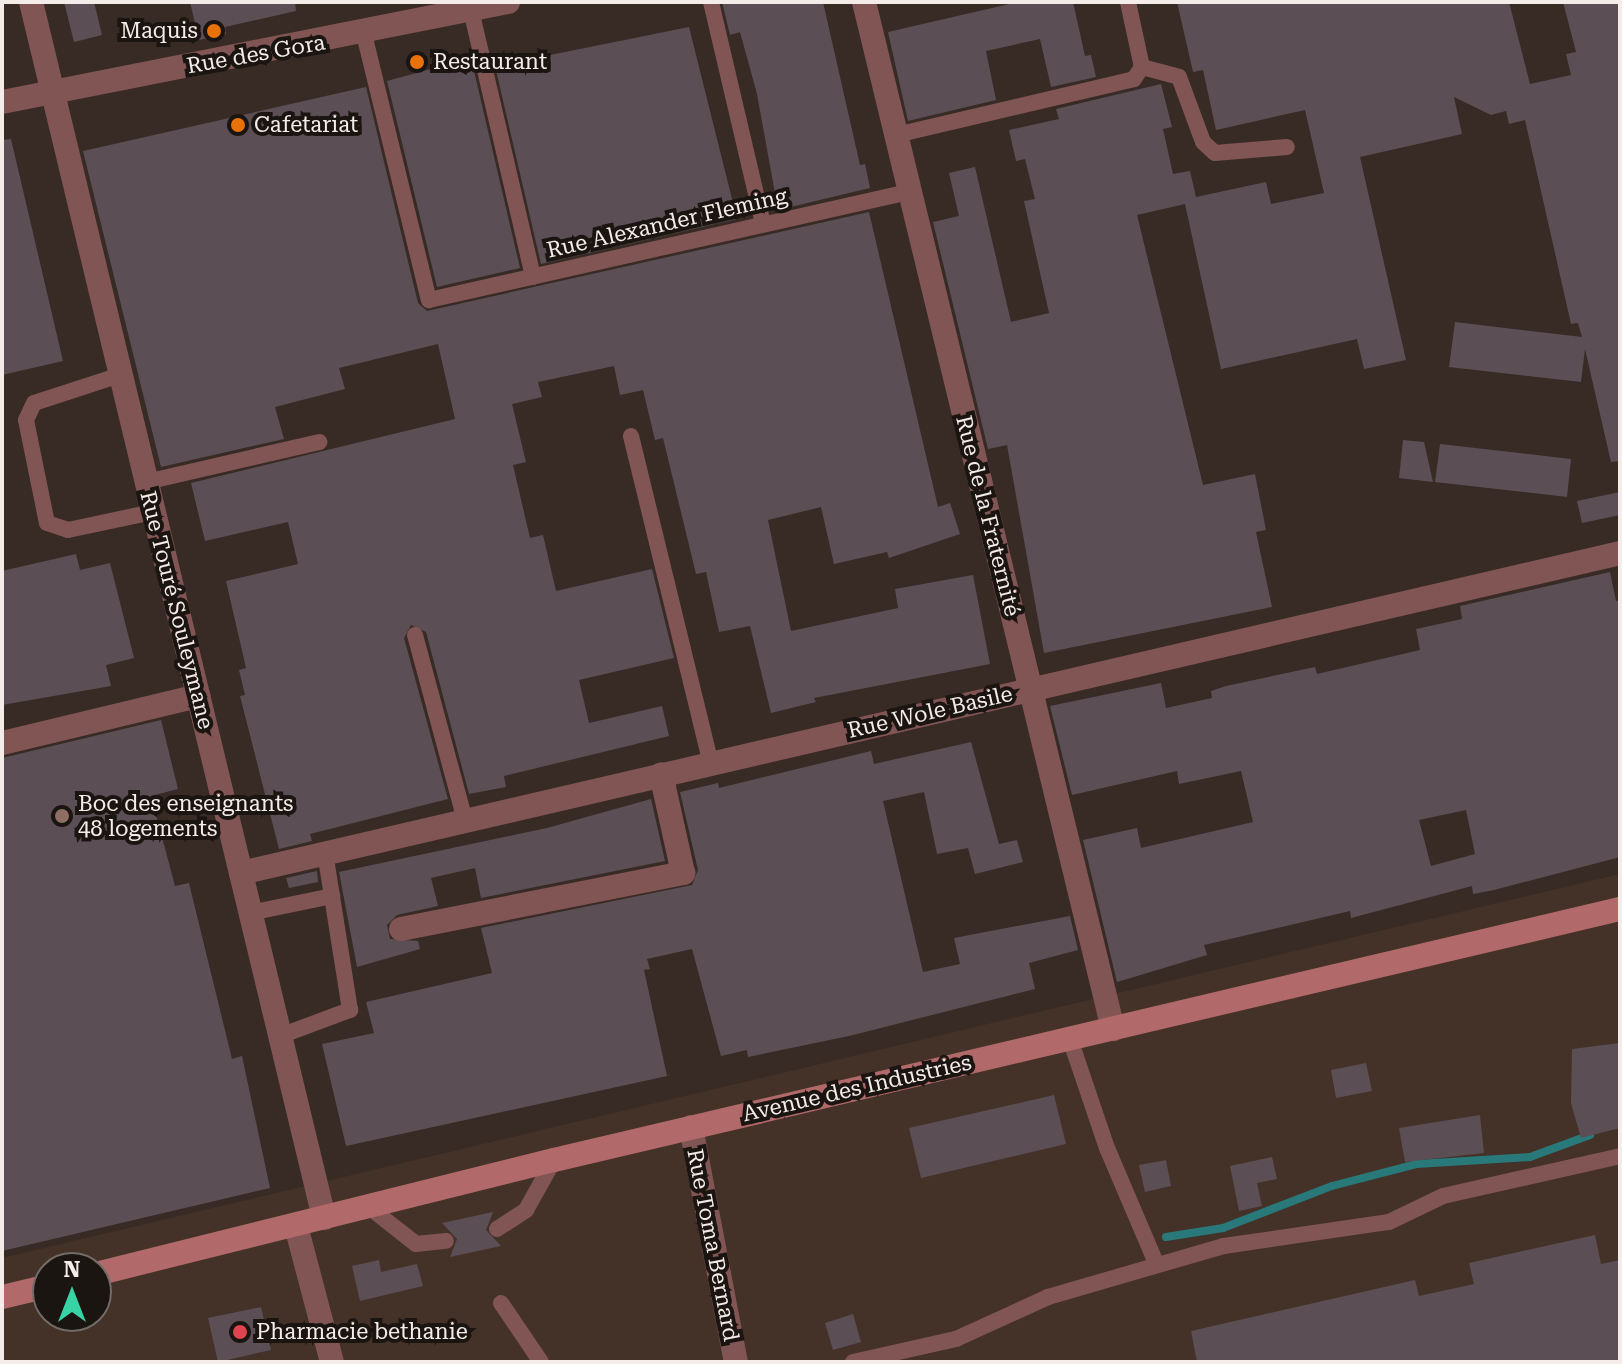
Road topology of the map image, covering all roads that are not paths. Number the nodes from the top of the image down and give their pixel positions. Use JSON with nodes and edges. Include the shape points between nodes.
{"nodes":[{"id":1,"x":31,"y":2,"type":"edge"},
{"id":2,"x":508,"y":2,"type":"edge"},
{"id":3,"x":711,"y":2,"type":"edge"},
{"id":4,"x":864,"y":2,"type":"edge"},
{"id":5,"x":1128,"y":2,"type":"edge"},
{"id":6,"x":471,"y":10,"type":"junction"},
{"id":7,"x":364,"y":34,"type":"junction"},
{"id":8,"x":1142,"y":67,"type":"junction"},
{"id":9,"x":51,"y":91,"type":"junction"},
{"id":10,"x":2,"y":102,"type":"edge"},
{"id":11,"x":896,"y":135,"type":"junction"},
{"id":12,"x":1287,"y":147,"type":"dead end"},
{"id":13,"x":909,"y":192,"type":"junction"},
{"id":14,"x":763,"y":223,"type":"junction"},
{"id":15,"x":533,"y":277,"type":"junction"},
{"id":16,"x":120,"y":375,"type":"junction"},
{"id":17,"x":631,"y":436,"type":"dead end"},
{"id":18,"x":319,"y":442,"type":"dead end"},
{"id":19,"x":146,"y":482,"type":"junction"},
{"id":20,"x":153,"y":512,"type":"junction"},
{"id":21,"x":1620,"y":553,"type":"edge"},
{"id":22,"x":415,"y":635,"type":"dead end"},
{"id":23,"x":1030,"y":688,"type":"junction"},
{"id":24,"x":198,"y":696,"type":"junction"},
{"id":25,"x":2,"y":743,"type":"edge"},
{"id":26,"x":711,"y":763,"type":"junction"},
{"id":27,"x":661,"y":774,"type":"junction"},
{"id":28,"x":465,"y":820,"type":"junction"},
{"id":29,"x":325,"y":853,"type":"junction"},
{"id":30,"x":241,"y":873,"type":"junction"},
{"id":31,"x":332,"y":896,"type":"junction"},
{"id":32,"x":1620,"y":909,"type":"edge"},
{"id":33,"x":250,"y":913,"type":"junction"},
{"id":34,"x":401,"y":929,"type":"dead end"},
{"id":35,"x":1113,"y":1029,"type":"junction"},
{"id":36,"x":280,"y":1036,"type":"junction"},
{"id":37,"x":1070,"y":1039,"type":"junction"},
{"id":38,"x":691,"y":1127,"type":"junction"},
{"id":39,"x":1620,"y":1156,"type":"edge"},
{"id":40,"x":554,"y":1160,"type":"junction"},
{"id":41,"x":369,"y":1207,"type":"junction"},
{"id":42,"x":324,"y":1218,"type":"junction"},
{"id":43,"x":296,"y":1226,"type":"junction"},
{"id":44,"x":497,"y":1229,"type":"dead end"},
{"id":45,"x":446,"y":1241,"type":"dead end"},
{"id":46,"x":1157,"y":1265,"type":"junction"},
{"id":47,"x":112,"y":1270,"type":"edge"},
{"id":48,"x":32,"y":1290,"type":"edge"},
{"id":49,"x":2,"y":1297,"type":"edge"},
{"id":50,"x":501,"y":1303,"type":"dead end"},
{"id":51,"x":332,"y":1362,"type":"edge"},
{"id":52,"x":541,"y":1362,"type":"edge"},
{"id":53,"x":736,"y":1362,"type":"edge"},
{"id":54,"x":853,"y":1362,"type":"edge"}],
"edges":[{"from":1,"to":9,"type":"street","name":"Rue Touré Souleymane"},
{"from":2,"to":6,"type":"street","name":"Rue des Gora"},
{"from":3,"to":14,"type":"lane"},
{"from":4,"to":11,"type":"street","name":"Rue de la Fraternité"},
{"from":5,"to":8,"type":"lane"},
{"from":6,"to":7,"type":"street","name":"Rue des Gora"},
{"from":6,"to":15,"type":"lane"},
{"from":7,"to":9,"type":"street","name":"Rue des Gora"},
{"from":7,"to":15,"type":"lane","name":"Rue Alexander Fleming","via":[[429,300]]},
{"from":8,"to":11,"type":"lane","via":[[1134,79]]},
{"from":8,"to":12,"type":"lane","via":[[1179,77],[1203,142],[1215,153]]},
{"from":9,"to":10,"type":"street","name":"Rue des Gora"},
{"from":9,"to":16,"type":"street","name":"Rue Touré Souleymane"},
{"from":11,"to":13,"type":"street","name":"Rue de la Fraternité"},
{"from":13,"to":14,"type":"lane","name":"Rue Alexander Fleming"},
{"from":13,"to":23,"type":"street","name":"Rue de la Fraternité"},
{"from":14,"to":15,"type":"lane","name":"Rue Alexander Fleming"},
{"from":16,"to":19,"type":"street","name":"Rue Touré Souleymane"},
{"from":16,"to":20,"type":"lane","via":[[34,403],[26,420],[47,523],[68,530]]},
{"from":17,"to":26,"type":"lane"},
{"from":18,"to":19,"type":"lane"},
{"from":19,"to":20,"type":"street","name":"Rue Touré Souleymane"},
{"from":20,"to":24,"type":"street","name":"Rue Touré Souleymane"},
{"from":21,"to":23,"type":"street","name":"Rue Wole Basile"},
{"from":22,"to":28,"type":"lane"},
{"from":23,"to":26,"type":"street","name":"Rue Wole Basile"},
{"from":23,"to":35,"type":"street","name":"Rue de la Fraternité"},
{"from":24,"to":25,"type":"street"},
{"from":24,"to":30,"type":"street","name":"Rue Touré Souleymane"},
{"from":26,"to":27,"type":"street","name":"Rue Wole Basile"},
{"from":27,"to":28,"type":"street","name":"Rue Wole Basile"},
{"from":27,"to":34,"type":"street","via":[[683,873]]},
{"from":28,"to":29,"type":"street","name":"Rue Wole Basile"},
{"from":29,"to":30,"type":"street","name":"Rue Wole Basile"},
{"from":29,"to":31,"type":"lane"},
{"from":30,"to":33,"type":"street","name":"Rue Touré Souleymane"},
{"from":31,"to":33,"type":"lane"},
{"from":31,"to":36,"type":"lane","via":[[350,1010]]},
{"from":32,"to":35,"type":"street","name":"Avenue des Industries"},
{"from":33,"to":36,"type":"street","name":"Rue Touré Souleymane"},
{"from":35,"to":37,"type":"street","name":"Avenue des Industries"},
{"from":36,"to":42,"type":"street","name":"Rue Touré Souleymane"},
{"from":37,"to":38,"type":"street","name":"Avenue des Industries"},
{"from":37,"to":46,"type":"lane","via":[[1107,1148]]},
{"from":38,"to":40,"type":"street","name":"Avenue des Industries"},
{"from":38,"to":53,"type":"street","name":"Rue Toma Bernard"},
{"from":39,"to":46,"type":"lane","via":[[1443,1196],[1389,1222],[1278,1235]]},
{"from":40,"to":41,"type":"street","name":"Avenue des Industries"},
{"from":40,"to":44,"type":"lane","via":[[526,1210]]},
{"from":41,"to":42,"type":"street","name":"Avenue des Industries"},
{"from":41,"to":45,"type":"lane","via":[[416,1244]]},
{"from":42,"to":43,"type":"street","name":"Avenue des Industries"},
{"from":43,"to":47,"type":"street","name":"Avenue des Industries"},
{"from":43,"to":51,"type":"street"},
{"from":46,"to":54,"type":"lane","via":[[1048,1297],[956,1339]]},
{"from":48,"to":49,"type":"street"},
{"from":50,"to":52,"type":"lane"}]}
